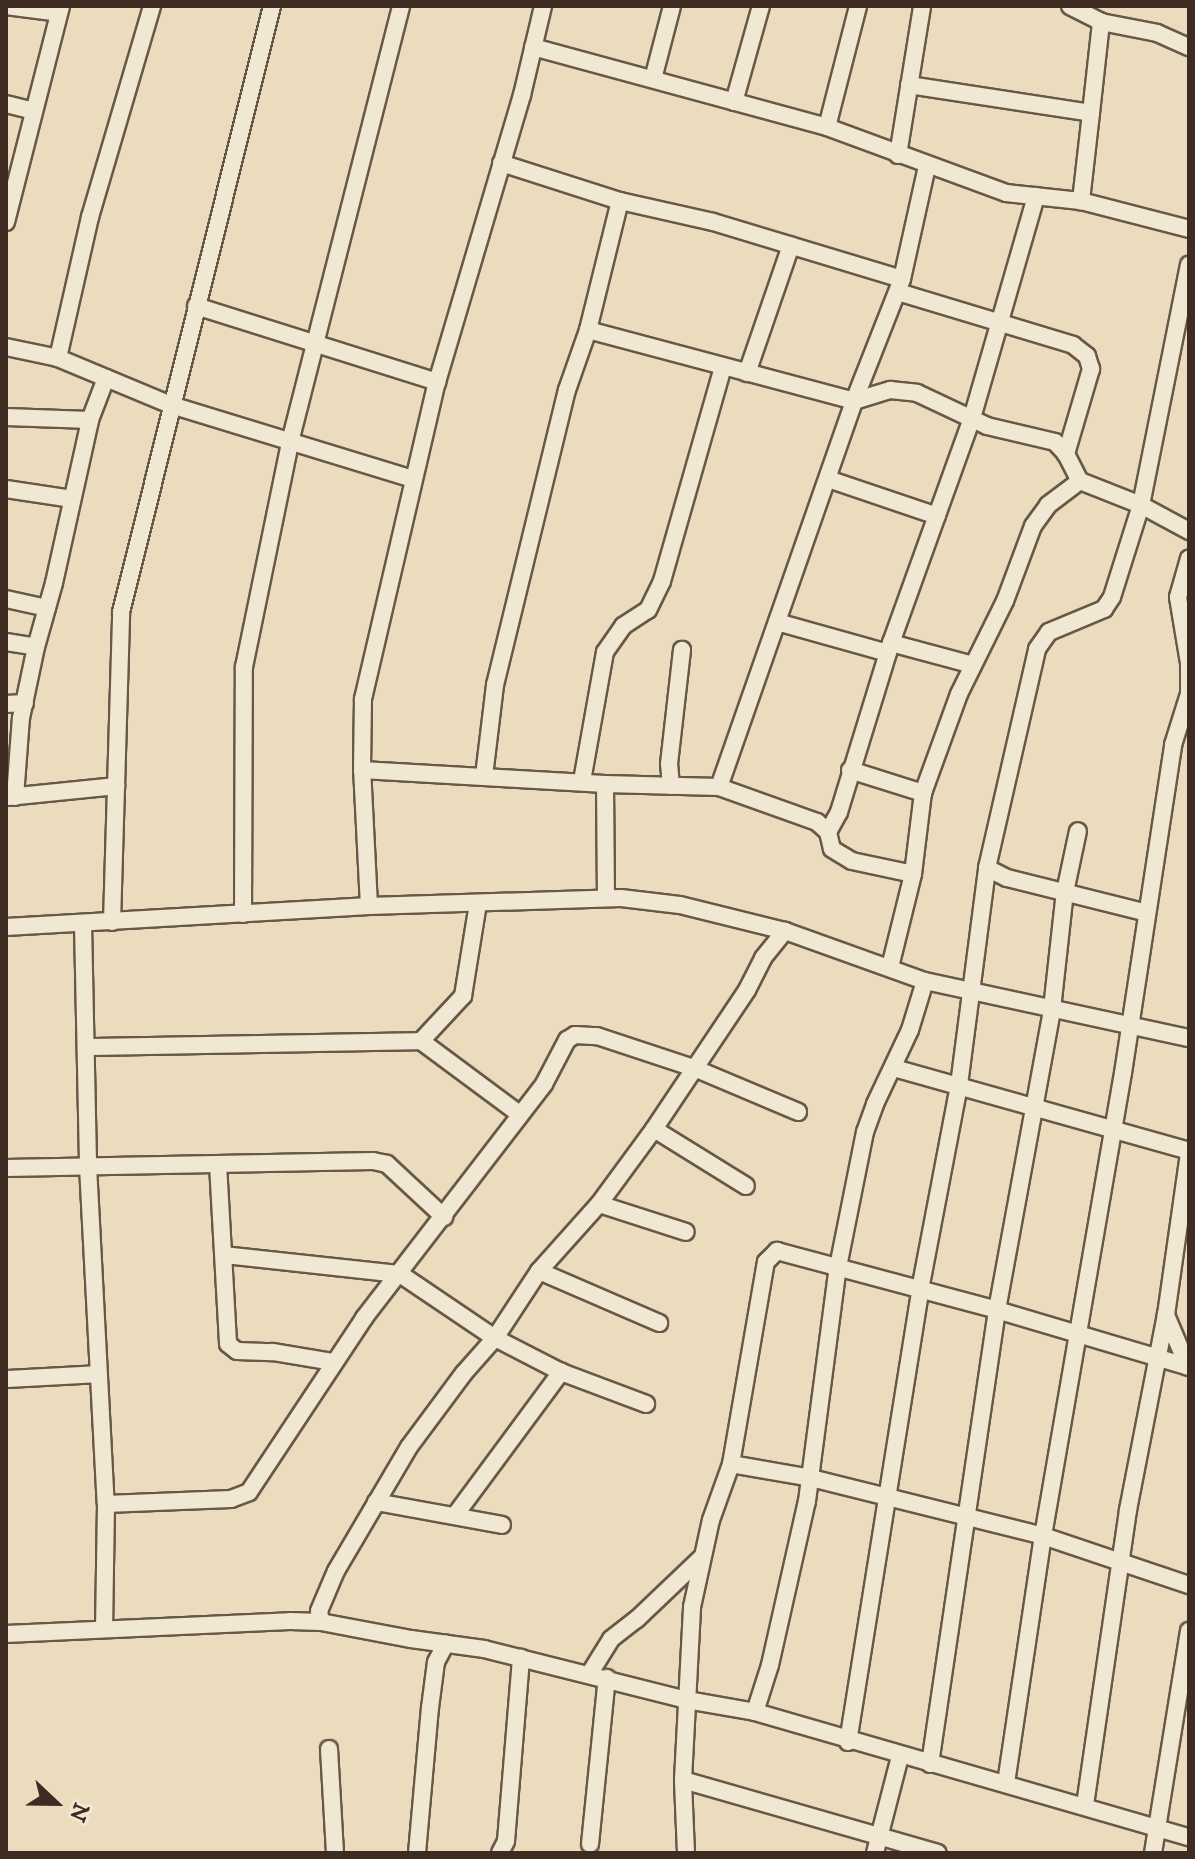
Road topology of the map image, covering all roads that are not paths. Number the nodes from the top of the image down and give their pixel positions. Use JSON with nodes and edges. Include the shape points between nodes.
{"nodes":[{"id":1,"x":6,"y":6,"type":"edge"},
{"id":2,"x":23,"y":6,"type":"edge"},
{"id":3,"x":152,"y":6,"type":"edge"},
{"id":4,"x":272,"y":6,"type":"edge"},
{"id":5,"x":401,"y":6,"type":"edge"},
{"id":6,"x":543,"y":6,"type":"edge"},
{"id":7,"x":672,"y":6,"type":"edge"},
{"id":8,"x":761,"y":6,"type":"edge"},
{"id":9,"x":858,"y":6,"type":"edge"},
{"id":10,"x":922,"y":6,"type":"edge"},
{"id":11,"x":1070,"y":6,"type":"edge"},
{"id":12,"x":60,"y":10,"type":"edge"},
{"id":13,"x":1101,"y":22,"type":"junction"},
{"id":14,"x":533,"y":47,"type":"junction"},
{"id":15,"x":1189,"y":47,"type":"edge"},
{"id":16,"x":653,"y":79,"type":"junction"},
{"id":17,"x":909,"y":85,"type":"junction"},
{"id":18,"x":734,"y":102,"type":"junction"},
{"id":19,"x":6,"y":104,"type":"edge"},
{"id":20,"x":34,"y":111,"type":"junction"},
{"id":21,"x":1091,"y":113,"type":"junction"},
{"id":22,"x":827,"y":127,"type":"junction"},
{"id":23,"x":898,"y":155,"type":"junction"},
{"id":24,"x":501,"y":163,"type":"junction"},
{"id":25,"x":927,"y":166,"type":"junction"},
{"id":26,"x":11,"y":171,"type":"edge"},
{"id":27,"x":1036,"y":196,"type":"junction"},
{"id":28,"x":620,"y":201,"type":"junction"},
{"id":29,"x":1081,"y":201,"type":"junction"},
{"id":30,"x":6,"y":222,"type":"edge"},
{"id":31,"x":1189,"y":229,"type":"edge"},
{"id":32,"x":791,"y":245,"type":"junction"},
{"id":33,"x":1189,"y":265,"type":"edge"},
{"id":34,"x":900,"y":286,"type":"junction"},
{"id":35,"x":196,"y":306,"type":"junction"},
{"id":36,"x":998,"y":322,"type":"junction"},
{"id":37,"x":588,"y":330,"type":"junction"},
{"id":38,"x":315,"y":342,"type":"junction"},
{"id":39,"x":6,"y":347,"type":"edge"},
{"id":40,"x":58,"y":358,"type":"junction"},
{"id":41,"x":723,"y":367,"type":"junction"},
{"id":42,"x":747,"y":373,"type":"junction"},
{"id":43,"x":106,"y":378,"type":"junction"},
{"id":44,"x":437,"y":382,"type":"junction"},
{"id":45,"x":854,"y":401,"type":"junction"},
{"id":46,"x":171,"y":405,"type":"junction"},
{"id":47,"x":6,"y":417,"type":"edge"},
{"id":48,"x":972,"y":418,"type":"junction"},
{"id":49,"x":90,"y":420,"type":"junction"},
{"id":50,"x":290,"y":442,"type":"junction"},
{"id":51,"x":1066,"y":454,"type":"junction"},
{"id":52,"x":413,"y":479,"type":"junction"},
{"id":53,"x":828,"y":479,"type":"junction"},
{"id":54,"x":1080,"y":481,"type":"junction"},
{"id":55,"x":6,"y":489,"type":"edge"},
{"id":56,"x":72,"y":499,"type":"junction"},
{"id":57,"x":1141,"y":505,"type":"junction"},
{"id":58,"x":937,"y":516,"type":"junction"},
{"id":59,"x":1189,"y":532,"type":"edge"},
{"id":60,"x":1189,"y":559,"type":"edge"},
{"id":61,"x":6,"y":599,"type":"edge"},
{"id":62,"x":47,"y":608,"type":"junction"},
{"id":63,"x":777,"y":622,"type":"junction"},
{"id":64,"x":6,"y":642,"type":"edge"},
{"id":65,"x":36,"y":647,"type":"junction"},
{"id":66,"x":890,"y":648,"type":"junction"},
{"id":67,"x":682,"y":650,"type":"dead end"},
{"id":68,"x":973,"y":665,"type":"junction"},
{"id":69,"x":25,"y":703,"type":"junction"},
{"id":70,"x":6,"y":704,"type":"edge"},
{"id":71,"x":362,"y":770,"type":"junction"},
{"id":72,"x":850,"y":770,"type":"junction"},
{"id":73,"x":484,"y":776,"type":"junction"},
{"id":74,"x":582,"y":781,"type":"junction"},
{"id":75,"x":605,"y":784,"type":"junction"},
{"id":76,"x":116,"y":786,"type":"junction"},
{"id":77,"x":671,"y":786,"type":"junction"},
{"id":78,"x":719,"y":787,"type":"junction"},
{"id":79,"x":923,"y":793,"type":"junction"},
{"id":80,"x":10,"y":797,"type":"edge"},
{"id":81,"x":1078,"y":831,"type":"dead end"},
{"id":82,"x":828,"y":832,"type":"junction"},
{"id":83,"x":987,"y":868,"type":"junction"},
{"id":84,"x":913,"y":874,"type":"junction"},
{"id":85,"x":1065,"y":892,"type":"junction"},
{"id":86,"x":606,"y":898,"type":"junction"},
{"id":87,"x":478,"y":903,"type":"junction"},
{"id":88,"x":369,"y":906,"type":"junction"},
{"id":89,"x":1147,"y":913,"type":"junction"},
{"id":90,"x":243,"y":914,"type":"junction"},
{"id":91,"x":112,"y":922,"type":"junction"},
{"id":92,"x":83,"y":924,"type":"junction"},
{"id":93,"x":6,"y":927,"type":"edge"},
{"id":94,"x":785,"y":931,"type":"junction"},
{"id":95,"x":890,"y":967,"type":"junction"},
{"id":96,"x":916,"y":978,"type":"junction"},
{"id":97,"x":971,"y":990,"type":"junction"},
{"id":98,"x":1052,"y":1009,"type":"junction"},
{"id":99,"x":1130,"y":1024,"type":"junction"},
{"id":100,"x":1189,"y":1038,"type":"edge"},
{"id":101,"x":421,"y":1041,"type":"junction"},
{"id":102,"x":86,"y":1047,"type":"junction"},
{"id":103,"x":694,"y":1068,"type":"junction"},
{"id":104,"x":894,"y":1068,"type":"junction"},
{"id":105,"x":959,"y":1085,"type":"junction"},
{"id":106,"x":1034,"y":1106,"type":"junction"},
{"id":107,"x":798,"y":1112,"type":"dead end"},
{"id":108,"x":518,"y":1113,"type":"junction"},
{"id":109,"x":654,"y":1129,"type":"junction"},
{"id":110,"x":1113,"y":1130,"type":"junction"},
{"id":111,"x":1189,"y":1152,"type":"edge"},
{"id":112,"x":218,"y":1164,"type":"junction"},
{"id":113,"x":88,"y":1166,"type":"junction"},
{"id":114,"x":6,"y":1168,"type":"edge"},
{"id":115,"x":746,"y":1186,"type":"dead end"},
{"id":116,"x":599,"y":1204,"type":"junction"},
{"id":117,"x":444,"y":1217,"type":"junction"},
{"id":118,"x":686,"y":1232,"type":"dead end"},
{"id":119,"x":224,"y":1255,"type":"junction"},
{"id":120,"x":838,"y":1267,"type":"junction"},
{"id":121,"x":539,"y":1271,"type":"junction"},
{"id":122,"x":400,"y":1274,"type":"junction"},
{"id":123,"x":920,"y":1290,"type":"junction"},
{"id":124,"x":997,"y":1310,"type":"junction"},
{"id":125,"x":1166,"y":1315,"type":"junction"},
{"id":126,"x":659,"y":1323,"type":"dead end"},
{"id":127,"x":1078,"y":1334,"type":"junction"},
{"id":128,"x":495,"y":1338,"type":"junction"},
{"id":129,"x":1157,"y":1358,"type":"junction"},
{"id":130,"x":333,"y":1362,"type":"junction"},
{"id":131,"x":1189,"y":1367,"type":"edge"},
{"id":132,"x":561,"y":1372,"type":"junction"},
{"id":133,"x":97,"y":1374,"type":"junction"},
{"id":134,"x":6,"y":1379,"type":"edge"},
{"id":135,"x":646,"y":1404,"type":"dead end"},
{"id":136,"x":731,"y":1464,"type":"junction"},
{"id":137,"x":811,"y":1478,"type":"junction"},
{"id":138,"x":887,"y":1496,"type":"junction"},
{"id":139,"x":376,"y":1502,"type":"junction"},
{"id":140,"x":106,"y":1504,"type":"junction"},
{"id":141,"x":456,"y":1514,"type":"junction"},
{"id":142,"x":965,"y":1516,"type":"junction"},
{"id":143,"x":502,"y":1525,"type":"dead end"},
{"id":144,"x":1043,"y":1536,"type":"junction"},
{"id":145,"x":701,"y":1558,"type":"junction"},
{"id":146,"x":1120,"y":1563,"type":"junction"},
{"id":147,"x":1189,"y":1585,"type":"edge"},
{"id":148,"x":321,"y":1622,"type":"junction"},
{"id":149,"x":104,"y":1627,"type":"junction"},
{"id":150,"x":1189,"y":1631,"type":"edge"},
{"id":151,"x":6,"y":1634,"type":"edge"},
{"id":152,"x":441,"y":1642,"type":"junction"},
{"id":153,"x":521,"y":1658,"type":"junction"},
{"id":154,"x":590,"y":1673,"type":"junction"},
{"id":155,"x":607,"y":1678,"type":"junction"},
{"id":156,"x":687,"y":1700,"type":"junction"},
{"id":157,"x":755,"y":1712,"type":"junction"},
{"id":158,"x":848,"y":1742,"type":"junction"},
{"id":159,"x":329,"y":1749,"type":"dead end"},
{"id":160,"x":900,"y":1756,"type":"junction"},
{"id":161,"x":930,"y":1764,"type":"junction"},
{"id":162,"x":683,"y":1780,"type":"junction"},
{"id":163,"x":1006,"y":1783,"type":"junction"},
{"id":164,"x":1085,"y":1805,"type":"junction"},
{"id":165,"x":1157,"y":1828,"type":"junction"},
{"id":166,"x":1189,"y":1837,"type":"edge"},
{"id":167,"x":590,"y":1844,"type":"dead end"},
{"id":168,"x":878,"y":1845,"type":"edge"},
{"id":169,"x":335,"y":1853,"type":"edge"},
{"id":170,"x":417,"y":1853,"type":"edge"},
{"id":171,"x":500,"y":1853,"type":"edge"},
{"id":172,"x":686,"y":1853,"type":"edge"},
{"id":173,"x":938,"y":1853,"type":"edge"},
{"id":174,"x":1153,"y":1853,"type":"edge"}],
"edges":[{"from":1,"to":2,"type":"street"},
{"from":2,"to":12,"type":"street"},
{"from":3,"to":40,"type":"street","via":[[90,217]]},
{"from":4,"to":35,"type":"street"},
{"from":5,"to":38,"type":"street"},
{"from":6,"to":14,"type":"street"},
{"from":7,"to":16,"type":"street"},
{"from":8,"to":18,"type":"street"},
{"from":9,"to":22,"type":"street"},
{"from":10,"to":17,"type":"street"},
{"from":11,"to":13,"type":"street"},
{"from":12,"to":20,"type":"street"},
{"from":13,"to":15,"type":"street","via":[[1157,33]]},
{"from":13,"to":21,"type":"street"},
{"from":14,"to":16,"type":"street"},
{"from":14,"to":24,"type":"street"},
{"from":16,"to":18,"type":"street"},
{"from":17,"to":21,"type":"street"},
{"from":17,"to":23,"type":"street"},
{"from":18,"to":22,"type":"street"},
{"from":19,"to":20,"type":"street"},
{"from":20,"to":26,"type":"street"},
{"from":21,"to":29,"type":"street"},
{"from":22,"to":23,"type":"street"},
{"from":23,"to":25,"type":"street"},
{"from":24,"to":28,"type":"street"},
{"from":24,"to":44,"type":"street"},
{"from":25,"to":27,"type":"street","via":[[1006,193]]},
{"from":25,"to":34,"type":"street"},
{"from":26,"to":30,"type":"street"},
{"from":27,"to":29,"type":"street"},
{"from":27,"to":36,"type":"street"},
{"from":28,"to":32,"type":"street"},
{"from":28,"to":37,"type":"street"},
{"from":29,"to":31,"type":"street"},
{"from":32,"to":34,"type":"street"},
{"from":32,"to":42,"type":"street"},
{"from":33,"to":57,"type":"street"},
{"from":34,"to":36,"type":"street"},
{"from":34,"to":45,"type":"street"},
{"from":35,"to":38,"type":"street"},
{"from":35,"to":46,"type":"street"},
{"from":36,"to":48,"type":"street"},
{"from":36,"to":51,"type":"street","via":[[1073,345],[1087,356],[1091,369]]},
{"from":37,"to":41,"type":"street"},
{"from":37,"to":73,"type":"street","via":[[567,390],[495,685]]},
{"from":38,"to":44,"type":"street"},
{"from":38,"to":50,"type":"street"},
{"from":39,"to":40,"type":"street"},
{"from":40,"to":43,"type":"street"},
{"from":41,"to":42,"type":"street"},
{"from":41,"to":74,"type":"street","via":[[662,581],[648,610],[623,626],[605,652]]},
{"from":42,"to":45,"type":"street"},
{"from":43,"to":46,"type":"street"},
{"from":43,"to":49,"type":"street"},
{"from":44,"to":52,"type":"street"},
{"from":45,"to":48,"type":"street","via":[[890,390],[917,393]]},
{"from":45,"to":53,"type":"street"},
{"from":46,"to":50,"type":"street"},
{"from":46,"to":76,"type":"street","via":[[121,612]]},
{"from":47,"to":49,"type":"street"},
{"from":48,"to":51,"type":"street","via":[[1055,442]]},
{"from":48,"to":58,"type":"street"},
{"from":49,"to":56,"type":"street"},
{"from":50,"to":52,"type":"street"},
{"from":50,"to":90,"type":"street","via":[[244,667]]},
{"from":51,"to":54,"type":"street"},
{"from":52,"to":71,"type":"street","via":[[363,699]]},
{"from":53,"to":58,"type":"street"},
{"from":53,"to":63,"type":"street"},
{"from":54,"to":57,"type":"street"},
{"from":54,"to":68,"type":"street","via":[[1048,505],[1033,526],[1005,601]]},
{"from":55,"to":56,"type":"street"},
{"from":56,"to":62,"type":"street"},
{"from":57,"to":59,"type":"street"},
{"from":57,"to":83,"type":"street","via":[[1104,609],[1049,632],[1037,649]]},
{"from":58,"to":66,"type":"street"},
{"from":60,"to":89,"type":"street","via":[[1178,597],[1189,694],[1173,745]]},
{"from":61,"to":62,"type":"street"},
{"from":62,"to":65,"type":"street"},
{"from":63,"to":66,"type":"street"},
{"from":63,"to":78,"type":"street"},
{"from":64,"to":65,"type":"street"},
{"from":65,"to":69,"type":"street"},
{"from":66,"to":68,"type":"street"},
{"from":66,"to":72,"type":"street"},
{"from":67,"to":77,"type":"street"},
{"from":68,"to":79,"type":"street"},
{"from":69,"to":70,"type":"street"},
{"from":69,"to":80,"type":"street"},
{"from":71,"to":73,"type":"street"},
{"from":71,"to":88,"type":"street"},
{"from":72,"to":79,"type":"street"},
{"from":72,"to":82,"type":"street"},
{"from":73,"to":74,"type":"street"},
{"from":74,"to":75,"type":"street"},
{"from":75,"to":77,"type":"street"},
{"from":75,"to":86,"type":"street"},
{"from":76,"to":80,"type":"street"},
{"from":76,"to":91,"type":"street"},
{"from":77,"to":78,"type":"street"},
{"from":78,"to":82,"type":"street","via":[[817,822]]},
{"from":79,"to":84,"type":"street"},
{"from":81,"to":85,"type":"street"},
{"from":82,"to":84,"type":"street","via":[[832,849],[852,861]]},
{"from":83,"to":85,"type":"street"},
{"from":83,"to":97,"type":"street"},
{"from":84,"to":95,"type":"street"},
{"from":85,"to":89,"type":"street"},
{"from":85,"to":98,"type":"street"},
{"from":86,"to":87,"type":"street"},
{"from":86,"to":94,"type":"street","via":[[680,905]]},
{"from":87,"to":88,"type":"street"},
{"from":87,"to":101,"type":"street","via":[[463,996]]},
{"from":88,"to":90,"type":"street"},
{"from":89,"to":99,"type":"street"},
{"from":90,"to":91,"type":"street"},
{"from":91,"to":92,"type":"street"},
{"from":92,"to":93,"type":"street"},
{"from":92,"to":102,"type":"street"},
{"from":94,"to":95,"type":"street"},
{"from":94,"to":103,"type":"street"},
{"from":95,"to":96,"type":"street"},
{"from":96,"to":97,"type":"street"},
{"from":96,"to":104,"type":"street"},
{"from":97,"to":98,"type":"street"},
{"from":97,"to":105,"type":"street"},
{"from":98,"to":99,"type":"street"},
{"from":98,"to":106,"type":"street"},
{"from":99,"to":100,"type":"street"},
{"from":99,"to":110,"type":"street"},
{"from":101,"to":102,"type":"street"},
{"from":101,"to":108,"type":"street"},
{"from":102,"to":113,"type":"street"},
{"from":103,"to":107,"type":"street"},
{"from":103,"to":108,"type":"street","via":[[580,1033],[567,1040],[544,1084]]},
{"from":103,"to":109,"type":"street"},
{"from":104,"to":105,"type":"street"},
{"from":104,"to":120,"type":"street","via":[[865,1132]]},
{"from":105,"to":106,"type":"street"},
{"from":105,"to":123,"type":"street"},
{"from":106,"to":110,"type":"street"},
{"from":106,"to":124,"type":"street"},
{"from":108,"to":117,"type":"street"},
{"from":109,"to":115,"type":"street"},
{"from":109,"to":116,"type":"street"},
{"from":110,"to":111,"type":"street"},
{"from":110,"to":127,"type":"street"},
{"from":111,"to":125,"type":"street"},
{"from":112,"to":113,"type":"street"},
{"from":112,"to":117,"type":"street","via":[[387,1164]]},
{"from":112,"to":119,"type":"street"},
{"from":113,"to":114,"type":"street"},
{"from":113,"to":133,"type":"street"},
{"from":116,"to":118,"type":"street"},
{"from":116,"to":121,"type":"street"},
{"from":117,"to":122,"type":"street"},
{"from":119,"to":122,"type":"street"},
{"from":119,"to":130,"type":"street","via":[[228,1344],[237,1351]]},
{"from":120,"to":123,"type":"street"},
{"from":120,"to":136,"type":"street","via":[[777,1251],[766,1262]]},
{"from":120,"to":137,"type":"street"},
{"from":121,"to":126,"type":"street"},
{"from":121,"to":128,"type":"street"},
{"from":122,"to":128,"type":"street"},
{"from":122,"to":130,"type":"street"},
{"from":123,"to":124,"type":"street"},
{"from":123,"to":138,"type":"street"},
{"from":124,"to":127,"type":"street"},
{"from":124,"to":142,"type":"street"},
{"from":125,"to":129,"type":"street"},
{"from":125,"to":131,"type":"street"},
{"from":127,"to":129,"type":"street"},
{"from":127,"to":144,"type":"street"},
{"from":128,"to":132,"type":"street"},
{"from":128,"to":139,"type":"street","via":[[409,1447]]},
{"from":129,"to":131,"type":"street"},
{"from":129,"to":146,"type":"street"},
{"from":130,"to":140,"type":"street","via":[[249,1492],[231,1499]]},
{"from":132,"to":135,"type":"street"},
{"from":132,"to":141,"type":"street"},
{"from":133,"to":134,"type":"street"},
{"from":133,"to":140,"type":"street"},
{"from":136,"to":137,"type":"street"},
{"from":136,"to":145,"type":"street"},
{"from":137,"to":138,"type":"street"},
{"from":137,"to":157,"type":"street"},
{"from":138,"to":142,"type":"street"},
{"from":138,"to":158,"type":"street"},
{"from":139,"to":141,"type":"street"},
{"from":139,"to":148,"type":"street","via":[[336,1571],[319,1611]]},
{"from":140,"to":149,"type":"street"},
{"from":141,"to":143,"type":"street"},
{"from":142,"to":144,"type":"street"},
{"from":142,"to":161,"type":"street"},
{"from":144,"to":146,"type":"street"},
{"from":144,"to":163,"type":"street"},
{"from":145,"to":154,"type":"street","via":[[611,1639]]},
{"from":145,"to":156,"type":"street","via":[[692,1607]]},
{"from":146,"to":147,"type":"street"},
{"from":146,"to":164,"type":"street"},
{"from":148,"to":149,"type":"street"},
{"from":148,"to":152,"type":"street"},
{"from":149,"to":151,"type":"street"},
{"from":150,"to":165,"type":"street"},
{"from":152,"to":153,"type":"street"},
{"from":152,"to":170,"type":"street"},
{"from":153,"to":154,"type":"street"},
{"from":153,"to":171,"type":"street","via":[[506,1841]]},
{"from":154,"to":155,"type":"street"},
{"from":155,"to":156,"type":"street"},
{"from":155,"to":167,"type":"street"},
{"from":156,"to":157,"type":"street"},
{"from":156,"to":162,"type":"street"},
{"from":157,"to":158,"type":"street"},
{"from":158,"to":160,"type":"street"},
{"from":159,"to":169,"type":"street"},
{"from":160,"to":161,"type":"street"},
{"from":160,"to":168,"type":"street"},
{"from":161,"to":163,"type":"street"},
{"from":162,"to":168,"type":"street"},
{"from":162,"to":172,"type":"street"},
{"from":163,"to":164,"type":"street"},
{"from":164,"to":165,"type":"street"},
{"from":165,"to":166,"type":"street"},
{"from":165,"to":174,"type":"street"},
{"from":168,"to":173,"type":"street"}]}
